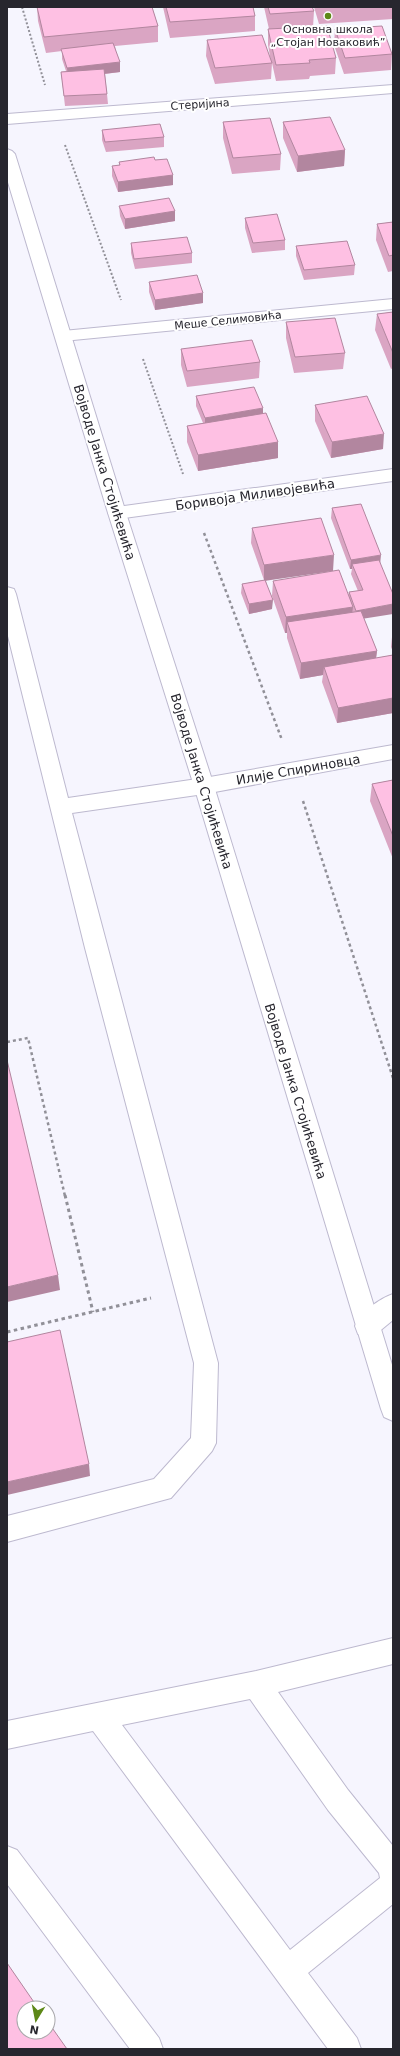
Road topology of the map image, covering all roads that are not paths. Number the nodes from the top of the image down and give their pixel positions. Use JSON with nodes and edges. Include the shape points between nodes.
{"nodes":[{"id":1,"x":393,"y":89,"type":"edge"},
{"id":2,"x":7,"y":119,"type":"edge"},
{"id":3,"x":7,"y":154,"type":"edge"},
{"id":4,"x":393,"y":304,"type":"edge"},
{"id":5,"x":63,"y":336,"type":"junction"},
{"id":6,"x":393,"y":474,"type":"edge"},
{"id":7,"x":117,"y":513,"type":"junction"},
{"id":8,"x":7,"y":594,"type":"edge"},
{"id":9,"x":393,"y":752,"type":"edge"},
{"id":10,"x":204,"y":786,"type":"junction"},
{"id":11,"x":61,"y":807,"type":"junction"},
{"id":12,"x":393,"y":1305,"type":"edge"},
{"id":13,"x":367,"y":1326,"type":"junction"},
{"id":14,"x":393,"y":1409,"type":"edge"},
{"id":15,"x":7,"y":1529,"type":"edge"},
{"id":16,"x":393,"y":1651,"type":"edge"},
{"id":17,"x":256,"y":1684,"type":"junction"},
{"id":18,"x":98,"y":1716,"type":"junction"},
{"id":19,"x":7,"y":1735,"type":"edge"},
{"id":20,"x":7,"y":1860,"type":"edge"},
{"id":21,"x":393,"y":1874,"type":"edge"},
{"id":22,"x":393,"y":1886,"type":"edge"},
{"id":23,"x":288,"y":1970,"type":"junction"},
{"id":24,"x":148,"y":2049,"type":"edge"},
{"id":25,"x":346,"y":2049,"type":"edge"}],
"edges":[{"from":1,"to":2,"type":"street","name":"Стеријина"},
{"from":3,"to":5,"type":"street","name":"Војводе Јанка Стојићевића"},
{"from":4,"to":5,"type":"street","name":"Меше Селимовића"},
{"from":5,"to":7,"type":"street","name":"Војводе Јанка Стојићевића"},
{"from":6,"to":7,"type":"street","name":"Боривоја Миливојевића"},
{"from":7,"to":10,"type":"street","name":"Војводе Јанка Стојићевића"},
{"from":8,"to":11,"type":"street"},
{"from":9,"to":10,"type":"street","name":"Илије Спириновца"},
{"from":10,"to":11,"type":"street","name":"Илије Спириновца"},
{"from":10,"to":13,"type":"street","name":"Војводе Јанка Стојићевића"},
{"from":11,"to":15,"type":"street","via":[[206,1363],[203,1442],[162,1489]]},
{"from":12,"to":13,"type":"street"},
{"from":13,"to":14,"type":"street","name":"Војводе Јанка Стојићевића"},
{"from":16,"to":17,"type":"street"},
{"from":17,"to":18,"type":"street"},
{"from":17,"to":21,"type":"street","via":[[338,1800],[391,1866]]},
{"from":18,"to":19,"type":"street"},
{"from":18,"to":23,"type":"street"},
{"from":20,"to":24,"type":"street"},
{"from":22,"to":23,"type":"street"},
{"from":23,"to":25,"type":"street"}]}
